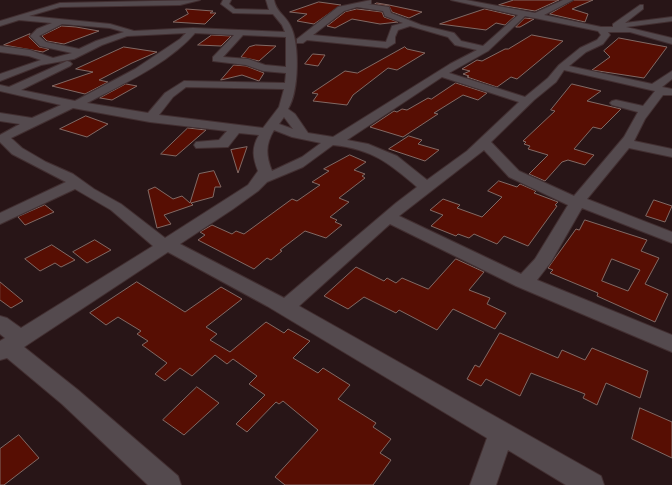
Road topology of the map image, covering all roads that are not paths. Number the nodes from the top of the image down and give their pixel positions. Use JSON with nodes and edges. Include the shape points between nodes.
{"nodes":[{"id":1,"x":69,"y":0,"type":"edge"},
{"id":2,"x":196,"y":0,"type":"edge"},
{"id":3,"x":226,"y":0,"type":"edge"},
{"id":4,"x":373,"y":0,"type":"edge"},
{"id":5,"x":461,"y":0,"type":"edge"},
{"id":6,"x":569,"y":0,"type":"edge"},
{"id":7,"x":61,"y":5,"type":"junction"},
{"id":8,"x":357,"y":5,"type":"junction"},
{"id":9,"x":271,"y":6,"type":"edge"},
{"id":10,"x":640,"y":7,"type":"dead end"},
{"id":11,"x":523,"y":14,"type":"junction"},
{"id":12,"x":20,"y":17,"type":"junction"},
{"id":13,"x":541,"y":17,"type":"junction"},
{"id":14,"x":672,"y":19,"type":"edge"},
{"id":15,"x":62,"y":23,"type":"junction"},
{"id":16,"x":0,"y":24,"type":"edge"},
{"id":17,"x":409,"y":24,"type":"junction"},
{"id":18,"x":510,"y":25,"type":"junction"},
{"id":19,"x":616,"y":28,"type":"junction"},
{"id":20,"x":193,"y":30,"type":"junction"},
{"id":21,"x":601,"y":30,"type":"junction"},
{"id":22,"x":136,"y":32,"type":"junction"},
{"id":23,"x":241,"y":33,"type":"junction"},
{"id":24,"x":295,"y":40,"type":"junction"},
{"id":25,"x":672,"y":41,"type":"edge"},
{"id":26,"x":485,"y":49,"type":"junction"},
{"id":27,"x":3,"y":51,"type":"edge"},
{"id":28,"x":80,"y":53,"type":"junction"},
{"id":29,"x":51,"y":60,"type":"junction"},
{"id":30,"x":562,"y":67,"type":"junction"},
{"id":31,"x":291,"y":70,"type":"junction"},
{"id":32,"x":441,"y":74,"type":"junction"},
{"id":33,"x":672,"y":74,"type":"edge"},
{"id":34,"x":0,"y":78,"type":"edge"},
{"id":35,"x":289,"y":86,"type":"junction"},
{"id":36,"x":5,"y":89,"type":"edge"},
{"id":37,"x":663,"y":90,"type":"edge"},
{"id":38,"x":527,"y":101,"type":"junction"},
{"id":39,"x":616,"y":103,"type":"dead end"},
{"id":40,"x":74,"y":105,"type":"junction"},
{"id":41,"x":282,"y":110,"type":"junction"},
{"id":42,"x":645,"y":110,"type":"junction"},
{"id":43,"x":0,"y":117,"type":"edge"},
{"id":44,"x":150,"y":118,"type":"junction"},
{"id":45,"x":32,"y":122,"type":"junction"},
{"id":46,"x":268,"y":128,"type":"junction"},
{"id":47,"x":236,"y":129,"type":"junction"},
{"id":48,"x":304,"y":136,"type":"junction"},
{"id":49,"x":2,"y":138,"type":"edge"},
{"id":50,"x":333,"y":141,"type":"junction"},
{"id":51,"x":484,"y":142,"type":"junction"},
{"id":52,"x":626,"y":143,"type":"junction"},
{"id":53,"x":201,"y":145,"type":"dead end"},
{"id":54,"x":672,"y":153,"type":"edge"},
{"id":55,"x":261,"y":179,"type":"junction"},
{"id":56,"x":76,"y":183,"type":"junction"},
{"id":57,"x":426,"y":187,"type":"junction"},
{"id":58,"x":577,"y":202,"type":"junction"},
{"id":59,"x":389,"y":217,"type":"junction"},
{"id":60,"x":0,"y":219,"type":"edge"},
{"id":61,"x":672,"y":238,"type":"edge"},
{"id":62,"x":166,"y":246,"type":"junction"},
{"id":63,"x":523,"y":282,"type":"junction"},
{"id":64,"x":285,"y":308,"type":"junction"},
{"id":65,"x":0,"y":323,"type":"edge"},
{"id":66,"x":672,"y":344,"type":"edge"},
{"id":67,"x":9,"y":346,"type":"edge"},
{"id":68,"x":501,"y":433,"type":"junction"},
{"id":69,"x":168,"y":485,"type":"edge"},
{"id":70,"x":483,"y":485,"type":"edge"},
{"id":71,"x":591,"y":485,"type":"edge"}],
"edges":[{"from":1,"to":7,"type":"street"},
{"from":2,"to":7,"type":"street"},
{"from":3,"to":9,"type":"street","via":[[226,4],[233,11]]},
{"from":4,"to":8,"type":"street"},
{"from":5,"to":11,"type":"street"},
{"from":6,"to":13,"type":"street"},
{"from":7,"to":12,"type":"street"},
{"from":8,"to":17,"type":"street","via":[[386,9],[388,14]]},
{"from":8,"to":24,"type":"street","via":[[337,12]]},
{"from":9,"to":24,"type":"street","via":[[287,25]]},
{"from":10,"to":19,"type":"street"},
{"from":11,"to":13,"type":"street"},
{"from":11,"to":18,"type":"street"},
{"from":12,"to":15,"type":"street"},
{"from":12,"to":16,"type":"street"},
{"from":13,"to":18,"type":"street"},
{"from":13,"to":21,"type":"street"},
{"from":14,"to":19,"type":"street"},
{"from":15,"to":22,"type":"street"},
{"from":15,"to":28,"type":"street","via":[[40,31],[34,36],[51,47]]},
{"from":17,"to":24,"type":"street","via":[[395,28],[391,43],[387,45]]},
{"from":17,"to":26,"type":"street","via":[[451,35],[458,43]]},
{"from":18,"to":26,"type":"street"},
{"from":19,"to":21,"type":"street"},
{"from":19,"to":25,"type":"street"},
{"from":20,"to":22,"type":"street"},
{"from":20,"to":23,"type":"street"},
{"from":20,"to":40,"type":"street","via":[[184,41],[139,71]]},
{"from":21,"to":30,"type":"street","via":[[605,32],[605,37]]},
{"from":22,"to":28,"type":"street","via":[[118,36]]},
{"from":23,"to":24,"type":"street"},
{"from":23,"to":31,"type":"street","via":[[216,59],[248,62],[263,68]]},
{"from":24,"to":31,"type":"street"},
{"from":26,"to":32,"type":"street"},
{"from":27,"to":29,"type":"street","via":[[30,53]]},
{"from":28,"to":29,"type":"street"},
{"from":28,"to":36,"type":"street","via":[[76,60]]},
{"from":29,"to":34,"type":"street"},
{"from":30,"to":37,"type":"street"},
{"from":30,"to":38,"type":"street","via":[[552,80]]},
{"from":31,"to":35,"type":"street"},
{"from":32,"to":38,"type":"street"},
{"from":32,"to":50,"type":"street"},
{"from":33,"to":37,"type":"street"},
{"from":35,"to":41,"type":"street","via":[[288,98]]},
{"from":35,"to":44,"type":"street","via":[[184,84],[169,96]]},
{"from":36,"to":40,"type":"street"},
{"from":37,"to":42,"type":"street"},
{"from":38,"to":51,"type":"street"},
{"from":39,"to":42,"type":"street"},
{"from":40,"to":44,"type":"street"},
{"from":40,"to":45,"type":"street"},
{"from":41,"to":46,"type":"street"},
{"from":41,"to":48,"type":"street","via":[[291,117]]},
{"from":42,"to":52,"type":"street","via":[[638,118]]},
{"from":43,"to":45,"type":"street"},
{"from":44,"to":47,"type":"street"},
{"from":45,"to":49,"type":"street"},
{"from":46,"to":47,"type":"street"},
{"from":46,"to":48,"type":"street"},
{"from":46,"to":55,"type":"street","via":[[260,144],[260,162],[265,171]]},
{"from":47,"to":53,"type":"street","via":[[223,144]]},
{"from":48,"to":50,"type":"street"},
{"from":49,"to":56,"type":"street","via":[[17,152]]},
{"from":50,"to":55,"type":"street","via":[[296,166]]},
{"from":50,"to":57,"type":"street","via":[[354,144],[392,159]]},
{"from":51,"to":57,"type":"street","via":[[472,154]]},
{"from":51,"to":58,"type":"street","via":[[514,174]]},
{"from":52,"to":54,"type":"street"},
{"from":52,"to":58,"type":"street"},
{"from":55,"to":62,"type":"street","via":[[228,206]]},
{"from":56,"to":60,"type":"street"},
{"from":56,"to":62,"type":"street","via":[[116,207]]},
{"from":57,"to":59,"type":"street"},
{"from":58,"to":61,"type":"street"},
{"from":58,"to":63,"type":"street","via":[[542,262]]},
{"from":59,"to":63,"type":"street"},
{"from":59,"to":64,"type":"street"},
{"from":62,"to":64,"type":"street"},
{"from":62,"to":67,"type":"street"},
{"from":63,"to":66,"type":"street"},
{"from":64,"to":68,"type":"street"},
{"from":65,"to":67,"type":"street"},
{"from":67,"to":69,"type":"street","via":[[59,386]]},
{"from":68,"to":70,"type":"street"},
{"from":68,"to":71,"type":"street"}]}
